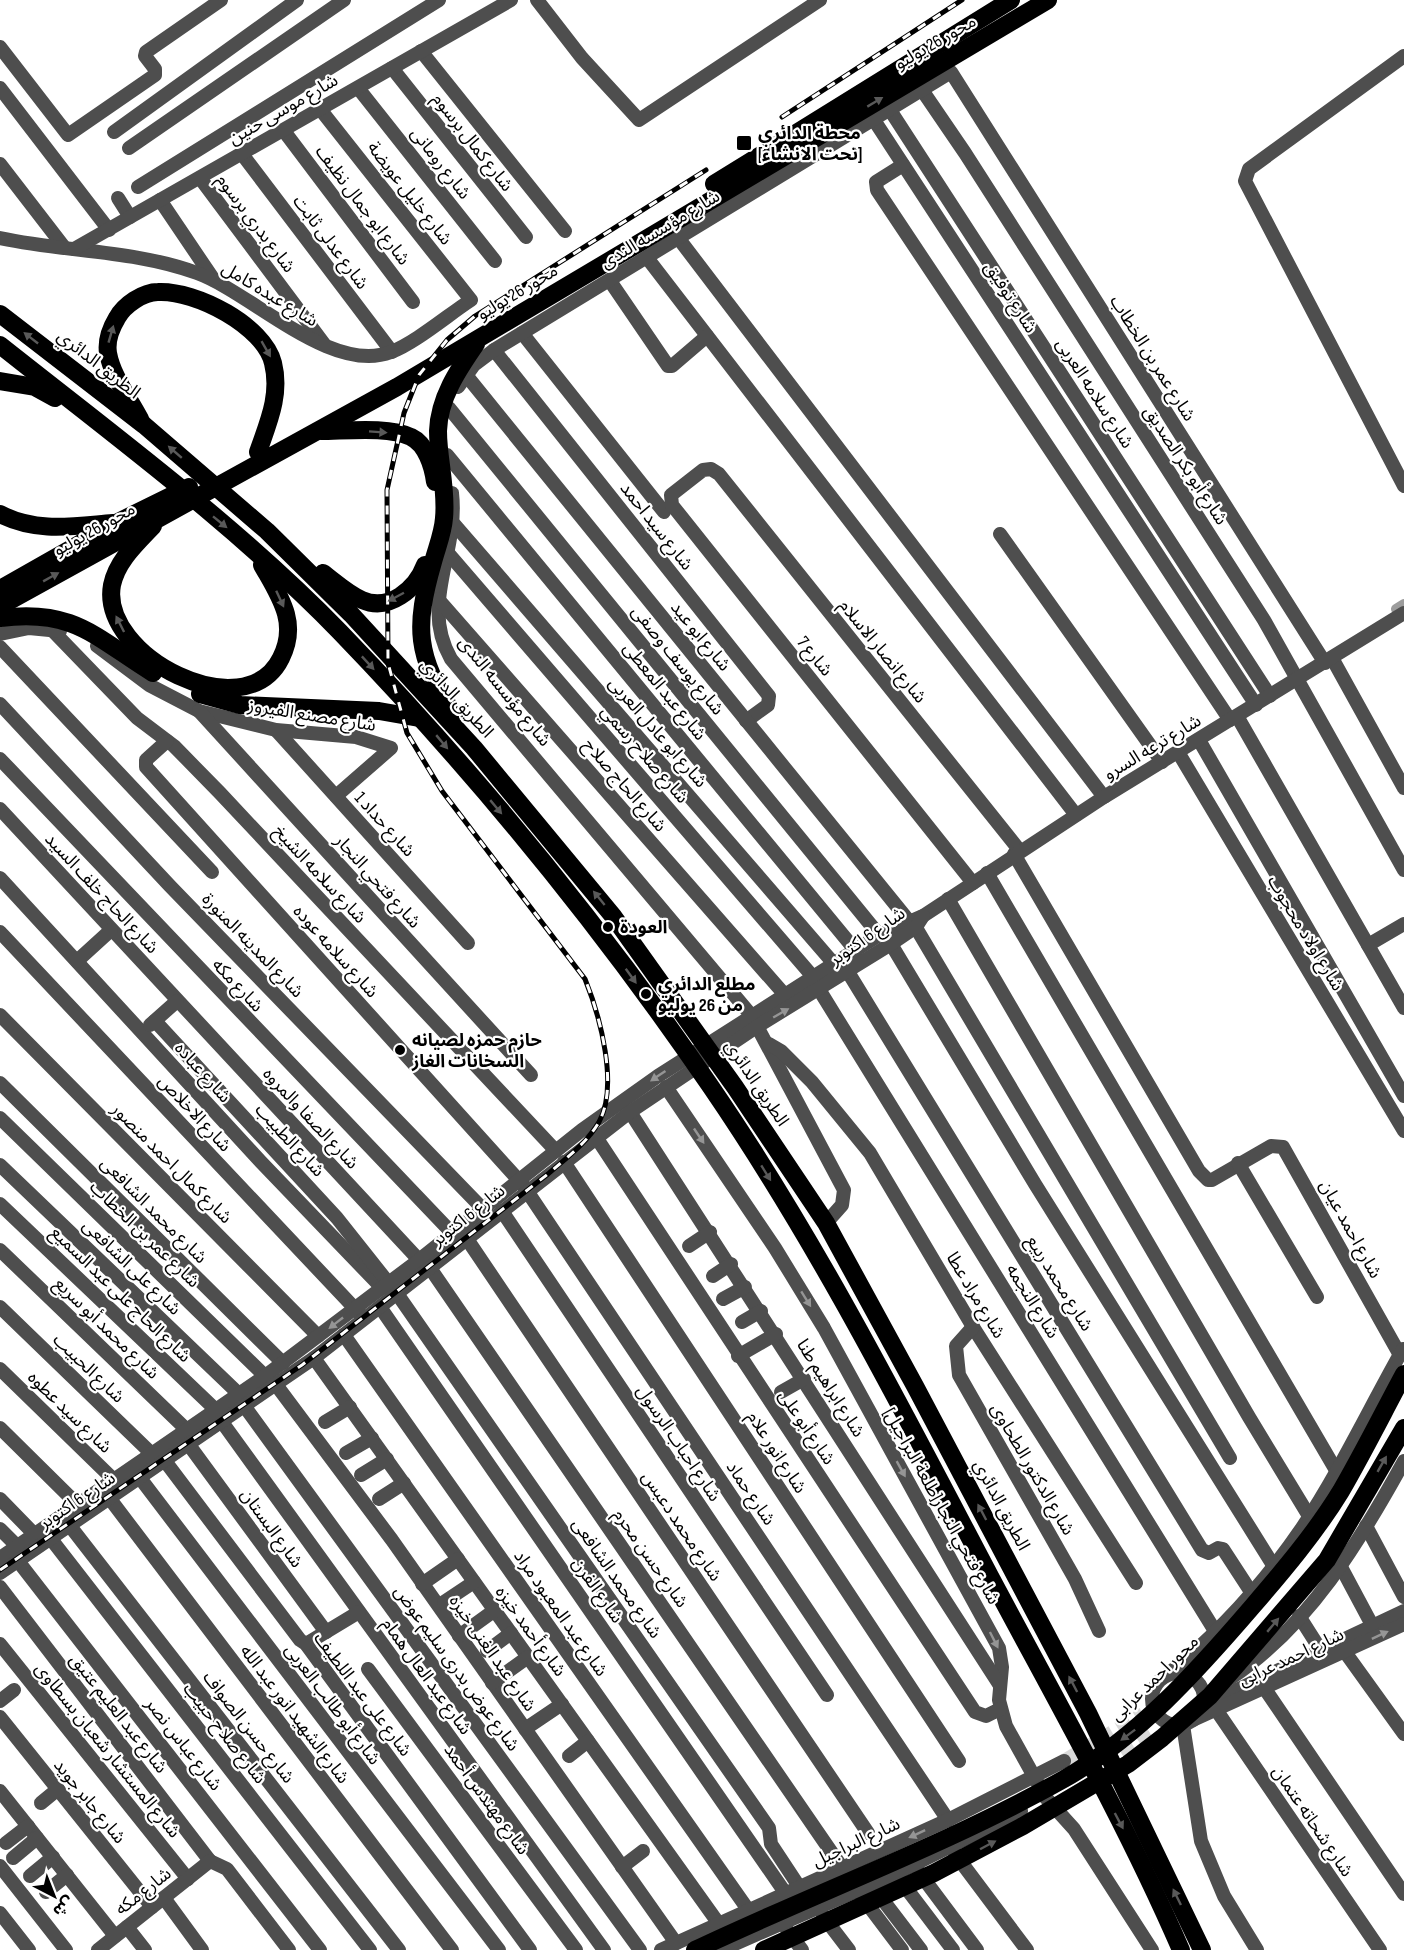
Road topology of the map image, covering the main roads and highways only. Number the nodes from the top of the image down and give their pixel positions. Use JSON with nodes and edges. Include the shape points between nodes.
{"nodes":[{"id":1,"x":1011,"y":0,"type":"edge"},
{"id":2,"x":1048,"y":0,"type":"edge"},
{"id":3,"x":0,"y":314,"type":"edge"},
{"id":4,"x":478,"y":340,"type":"junction"},
{"id":5,"x":0,"y":345,"type":"edge"},
{"id":6,"x":0,"y":381,"type":"edge"},
{"id":7,"x":144,"y":425,"type":"junction"},
{"id":8,"x":319,"y":431,"type":"junction"},
{"id":9,"x":126,"y":445,"type":"junction"},
{"id":10,"x":258,"y":452,"type":"junction"},
{"id":11,"x":165,"y":513,"type":"junction"},
{"id":12,"x":0,"y":514,"type":"edge"},
{"id":13,"x":118,"y":522,"type":"junction"},
{"id":14,"x":267,"y":531,"type":"junction"},
{"id":15,"x":252,"y":548,"type":"junction"},
{"id":16,"x":0,"y":589,"type":"edge"},
{"id":17,"x":0,"y":606,"type":"edge"},
{"id":18,"x":0,"y":618,"type":"edge"},
{"id":19,"x":440,"y":702,"type":"junction"},
{"id":20,"x":422,"y":720,"type":"junction"},
{"id":21,"x":1404,"y":1374,"type":"edge"},
{"id":22,"x":1404,"y":1428,"type":"edge"},
{"id":23,"x":694,"y":1950,"type":"edge"},
{"id":24,"x":764,"y":1950,"type":"edge"},
{"id":25,"x":1181,"y":1950,"type":"edge"},
{"id":26,"x":1202,"y":1950,"type":"edge"}],
"edges":[{"from":1,"to":10,"type":"highway","name":"محور 26 يوليو","via":[[500,316],[375,391]]},
{"from":4,"to":2,"type":"highway","name":"محور 26 يوليو","one_way":true},
{"from":7,"to":3,"type":"highway","name":"الطريق الدائري","one_way":true},
{"from":4,"to":8,"type":"highway","name":"محور 26 يوليو"},
{"from":4,"to":19,"type":"highway","via":[[445,398],[438,430],[444,518],[422,604],[420,634]]},
{"from":5,"to":9,"type":"highway"},
{"from":6,"to":9,"type":"highway","via":[[20,383],[49,394]]},
{"from":7,"to":10,"type":"highway","one_way":true,"via":[[111,363],[108,338],[119,314],[132,302],[158,292],[178,295],[240,321],[265,345],[273,361],[276,394]]},
{"from":14,"to":7,"type":"highway","name":"الطريق الدائري","one_way":true},
{"from":8,"to":11,"type":"highway","name":"محور 26 يوليو"},
{"from":8,"to":14,"type":"highway","one_way":true,"via":[[396,433],[412,437],[424,449],[435,478],[436,510],[431,548],[420,576],[411,589],[394,599],[384,603],[363,601]]},
{"from":9,"to":15,"type":"highway","one_way":true},
{"from":10,"to":13,"type":"highway","name":"محور 26 يوليو"},
{"from":15,"to":11,"type":"highway","one_way":true,"via":[[287,617],[287,641],[279,664],[253,685],[237,689],[221,689],[182,676],[132,643],[119,627],[112,608],[112,587],[118,567]]},
{"from":17,"to":11,"type":"highway","name":"محور 26 يوليو","one_way":true},
{"from":12,"to":13,"type":"highway","via":[[44,527]]},
{"from":13,"to":16,"type":"highway","name":"محور 26 يوليو"},
{"from":14,"to":19,"type":"highway","name":"الطريق الدائري"},
{"from":15,"to":20,"type":"highway","one_way":true,"via":[[338,630]]},
{"from":18,"to":20,"type":"highway","via":[[37,615],[79,625],[157,675],[193,692],[240,705],[369,710]]},
{"from":26,"to":19,"type":"highway","name":"الطريق الدائري","one_way":true,"via":[[1088,1713],[825,1223],[696,1030],[613,916]]},
{"from":20,"to":25,"type":"highway","one_way":true,"via":[[600,933],[712,1089],[779,1194],[896,1398],[1144,1869]]},
{"from":21,"to":23,"type":"highway","name":"محور احمد عرابى","one_way":true,"via":[[1340,1493],[1292,1559],[1193,1674],[1133,1731],[1043,1790]]},
{"from":24,"to":22,"type":"highway","one_way":true,"via":[[934,1873],[1023,1826],[1128,1764],[1162,1738],[1210,1696],[1328,1560]]}]}
